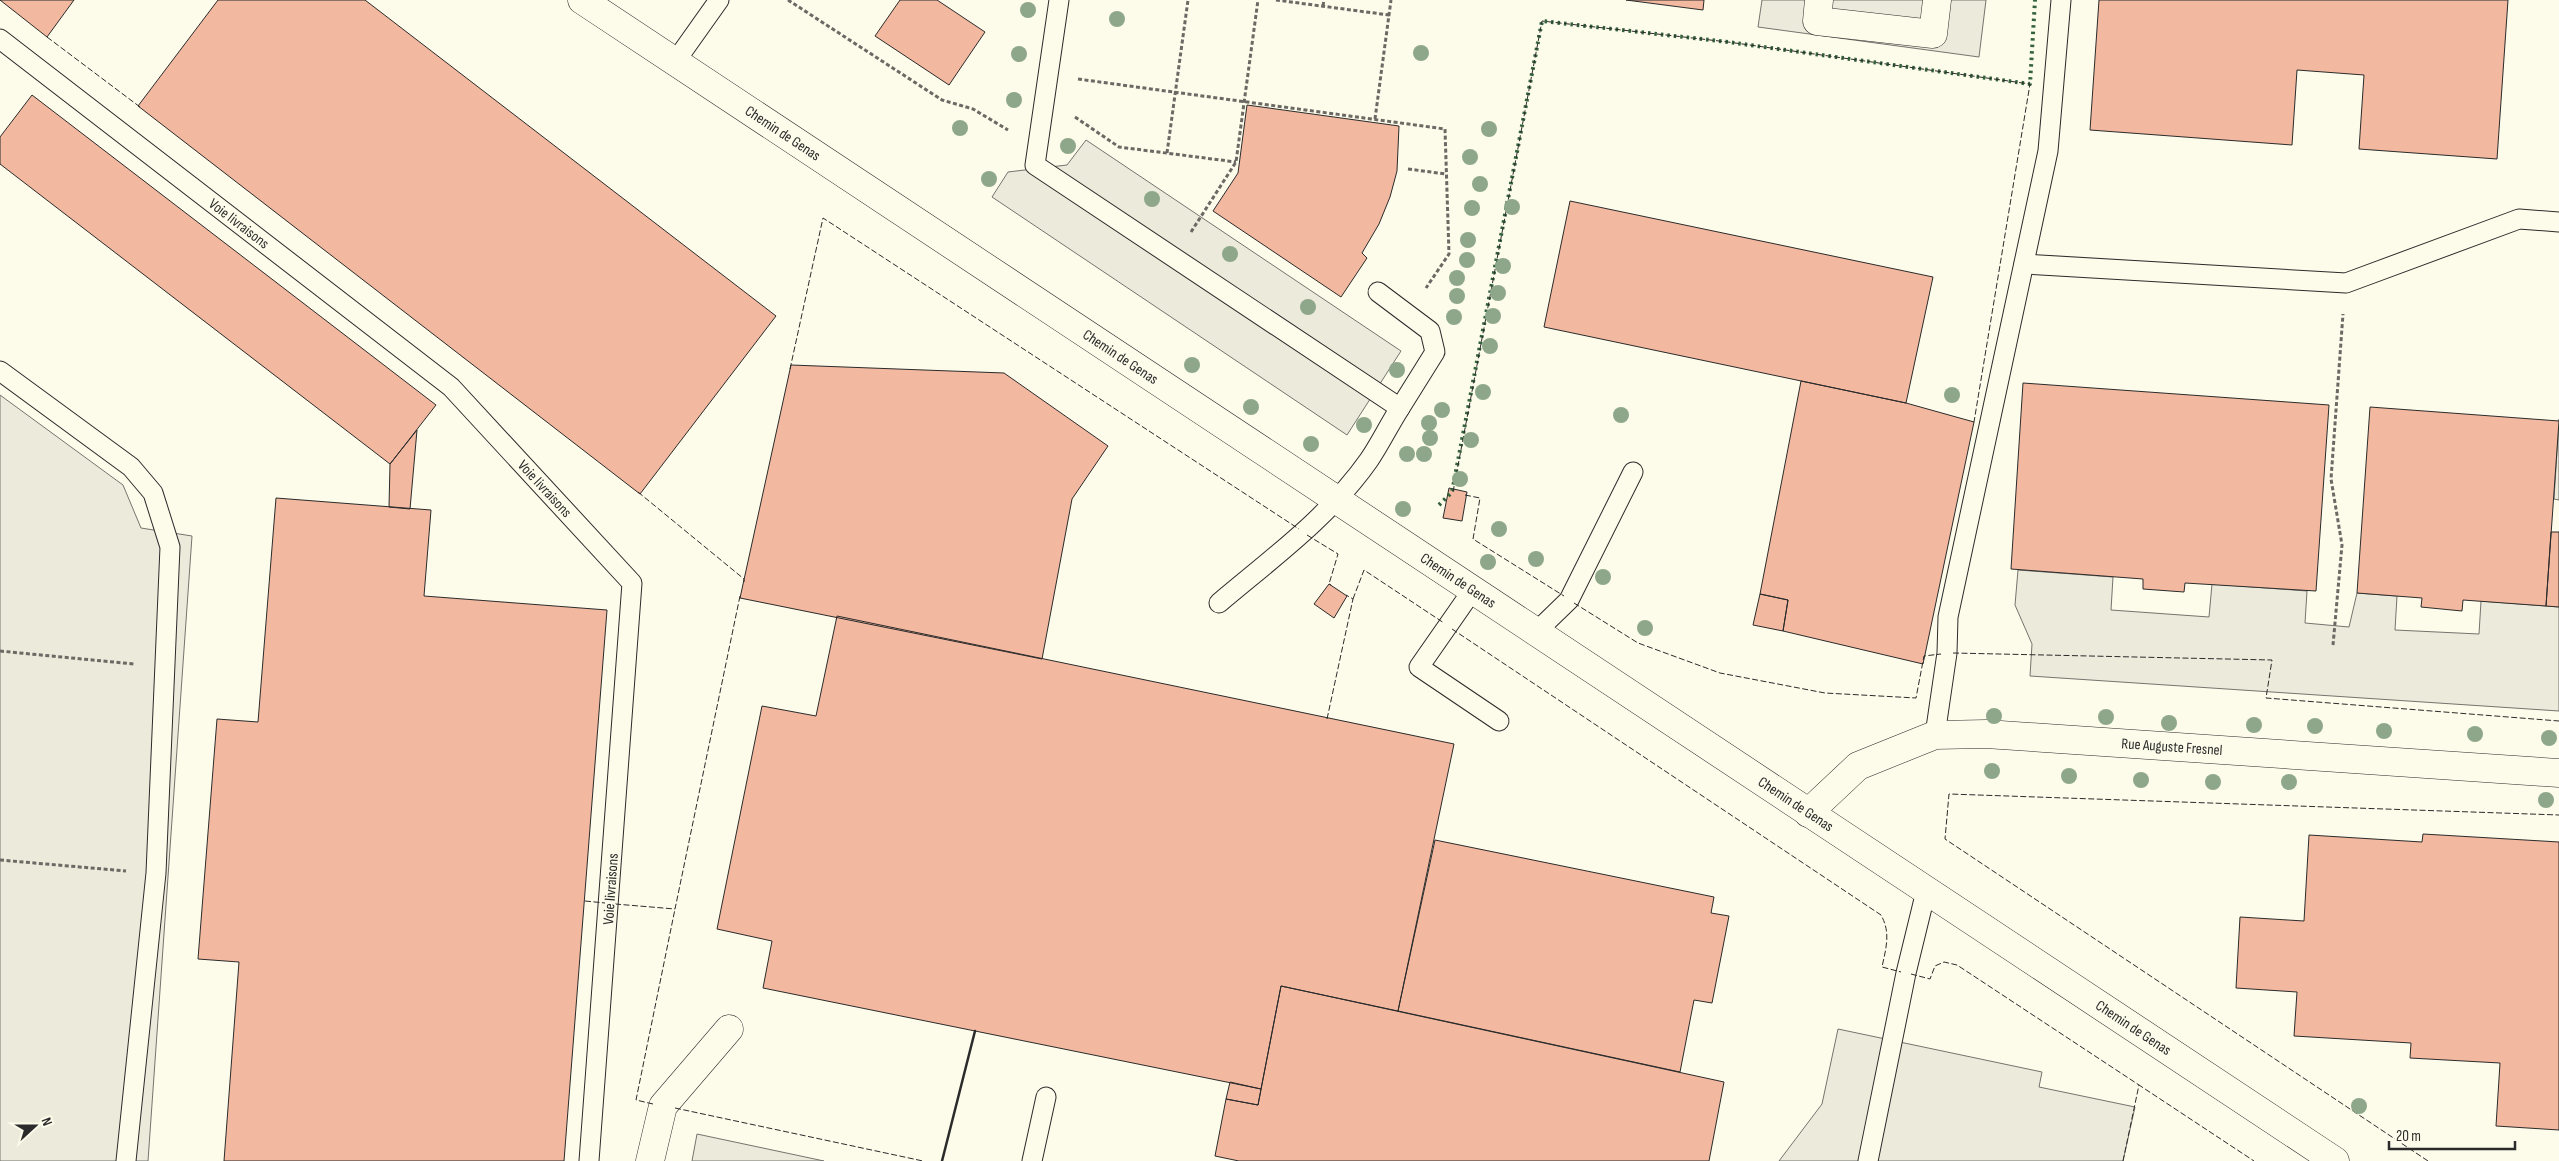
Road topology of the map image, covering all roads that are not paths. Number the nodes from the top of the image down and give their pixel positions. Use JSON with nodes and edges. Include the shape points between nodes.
{"nodes":[{"id":1,"x":582,"y":0,"type":"edge"},
{"id":2,"x":719,"y":0,"type":"edge"},
{"id":3,"x":1059,"y":0,"type":"edge"},
{"id":4,"x":1819,"y":0,"type":"edge"},
{"id":5,"x":1937,"y":0,"type":"edge"},
{"id":6,"x":2061,"y":0,"type":"edge"},
{"id":7,"x":0,"y":39,"type":"edge"},
{"id":8,"x":675,"y":62,"type":"junction"},
{"id":9,"x":2559,"y":222,"type":"edge"},
{"id":10,"x":2024,"y":264,"type":"junction"},
{"id":11,"x":1378,"y":292,"type":"dead end"},
{"id":12,"x":0,"y":371,"type":"edge"},
{"id":13,"x":1400,"y":408,"type":"junction"},
{"id":14,"x":1633,"y":472,"type":"dead end"},
{"id":15,"x":1335,"y":500,"type":"junction"},
{"id":16,"x":1472,"y":591,"type":"junction"},
{"id":17,"x":1219,"y":602,"type":"dead end"},
{"id":18,"x":1536,"y":633,"type":"junction"},
{"id":19,"x":1499,"y":721,"type":"dead end"},
{"id":20,"x":1935,"y":735,"type":"junction"},
{"id":21,"x":2559,"y":773,"type":"edge"},
{"id":22,"x":1808,"y":813,"type":"junction"},
{"id":23,"x":1926,"y":891,"type":"junction"},
{"id":24,"x":729,"y":1029,"type":"dead end"},
{"id":25,"x":1046,"y":1097,"type":"dead end"},
{"id":26,"x":126,"y":1161,"type":"edge"},
{"id":27,"x":589,"y":1161,"type":"edge"},
{"id":28,"x":650,"y":1161,"type":"edge"},
{"id":29,"x":1032,"y":1161,"type":"edge"},
{"id":30,"x":1868,"y":1161,"type":"edge"},
{"id":31,"x":2335,"y":1161,"type":"edge"}],
"edges":[{"from":1,"to":8,"type":"street","name":"Chemin de Genas"},
{"from":2,"to":8,"type":"lane"},
{"from":3,"to":13,"type":"lane","via":[[1035,165]]},
{"from":4,"to":5,"type":"street","via":[[1816,21],[1933,34]]},
{"from":6,"to":10,"type":"lane","via":[[2048,151]]},
{"from":7,"to":27,"type":"lane","name":"Voie livraisons","via":[[451,387],[632,583]]},
{"from":8,"to":15,"type":"street","name":"Chemin de Genas"},
{"from":9,"to":10,"type":"lane","via":[[2519,219],[2346,283]]},
{"from":10,"to":20,"type":"lane","via":[[1948,617],[1947,653]]},
{"from":11,"to":13,"type":"lane","via":[[1430,331],[1435,352]]},
{"from":12,"to":26,"type":"lane","via":[[131,467],[153,493],[170,547],[156,873]]},
{"from":13,"to":15,"type":"lane","via":[[1368,461]]},
{"from":14,"to":18,"type":"lane","via":[[1569,600]]},
{"from":15,"to":16,"type":"street","name":"Chemin de Genas"},
{"from":15,"to":17,"type":"lane","via":[[1303,532]]},
{"from":16,"to":18,"type":"street","name":"Chemin de Genas"},
{"from":16,"to":19,"type":"lane","via":[[1419,667]]},
{"from":18,"to":22,"type":"street","name":"Chemin de Genas"},
{"from":20,"to":21,"type":"street","name":"Rue Auguste Fresnel","via":[[1986,734]]},
{"from":20,"to":22,"type":"street","name":"Rue Auguste Fresnel","via":[[1858,766]]},
{"from":22,"to":23,"type":"street","name":"Chemin de Genas"},
{"from":23,"to":30,"type":"lane"},
{"from":23,"to":31,"type":"street","name":"Chemin de Genas"},
{"from":24,"to":28,"type":"street","via":[[663,1106]]},
{"from":25,"to":29,"type":"lane"}]}
